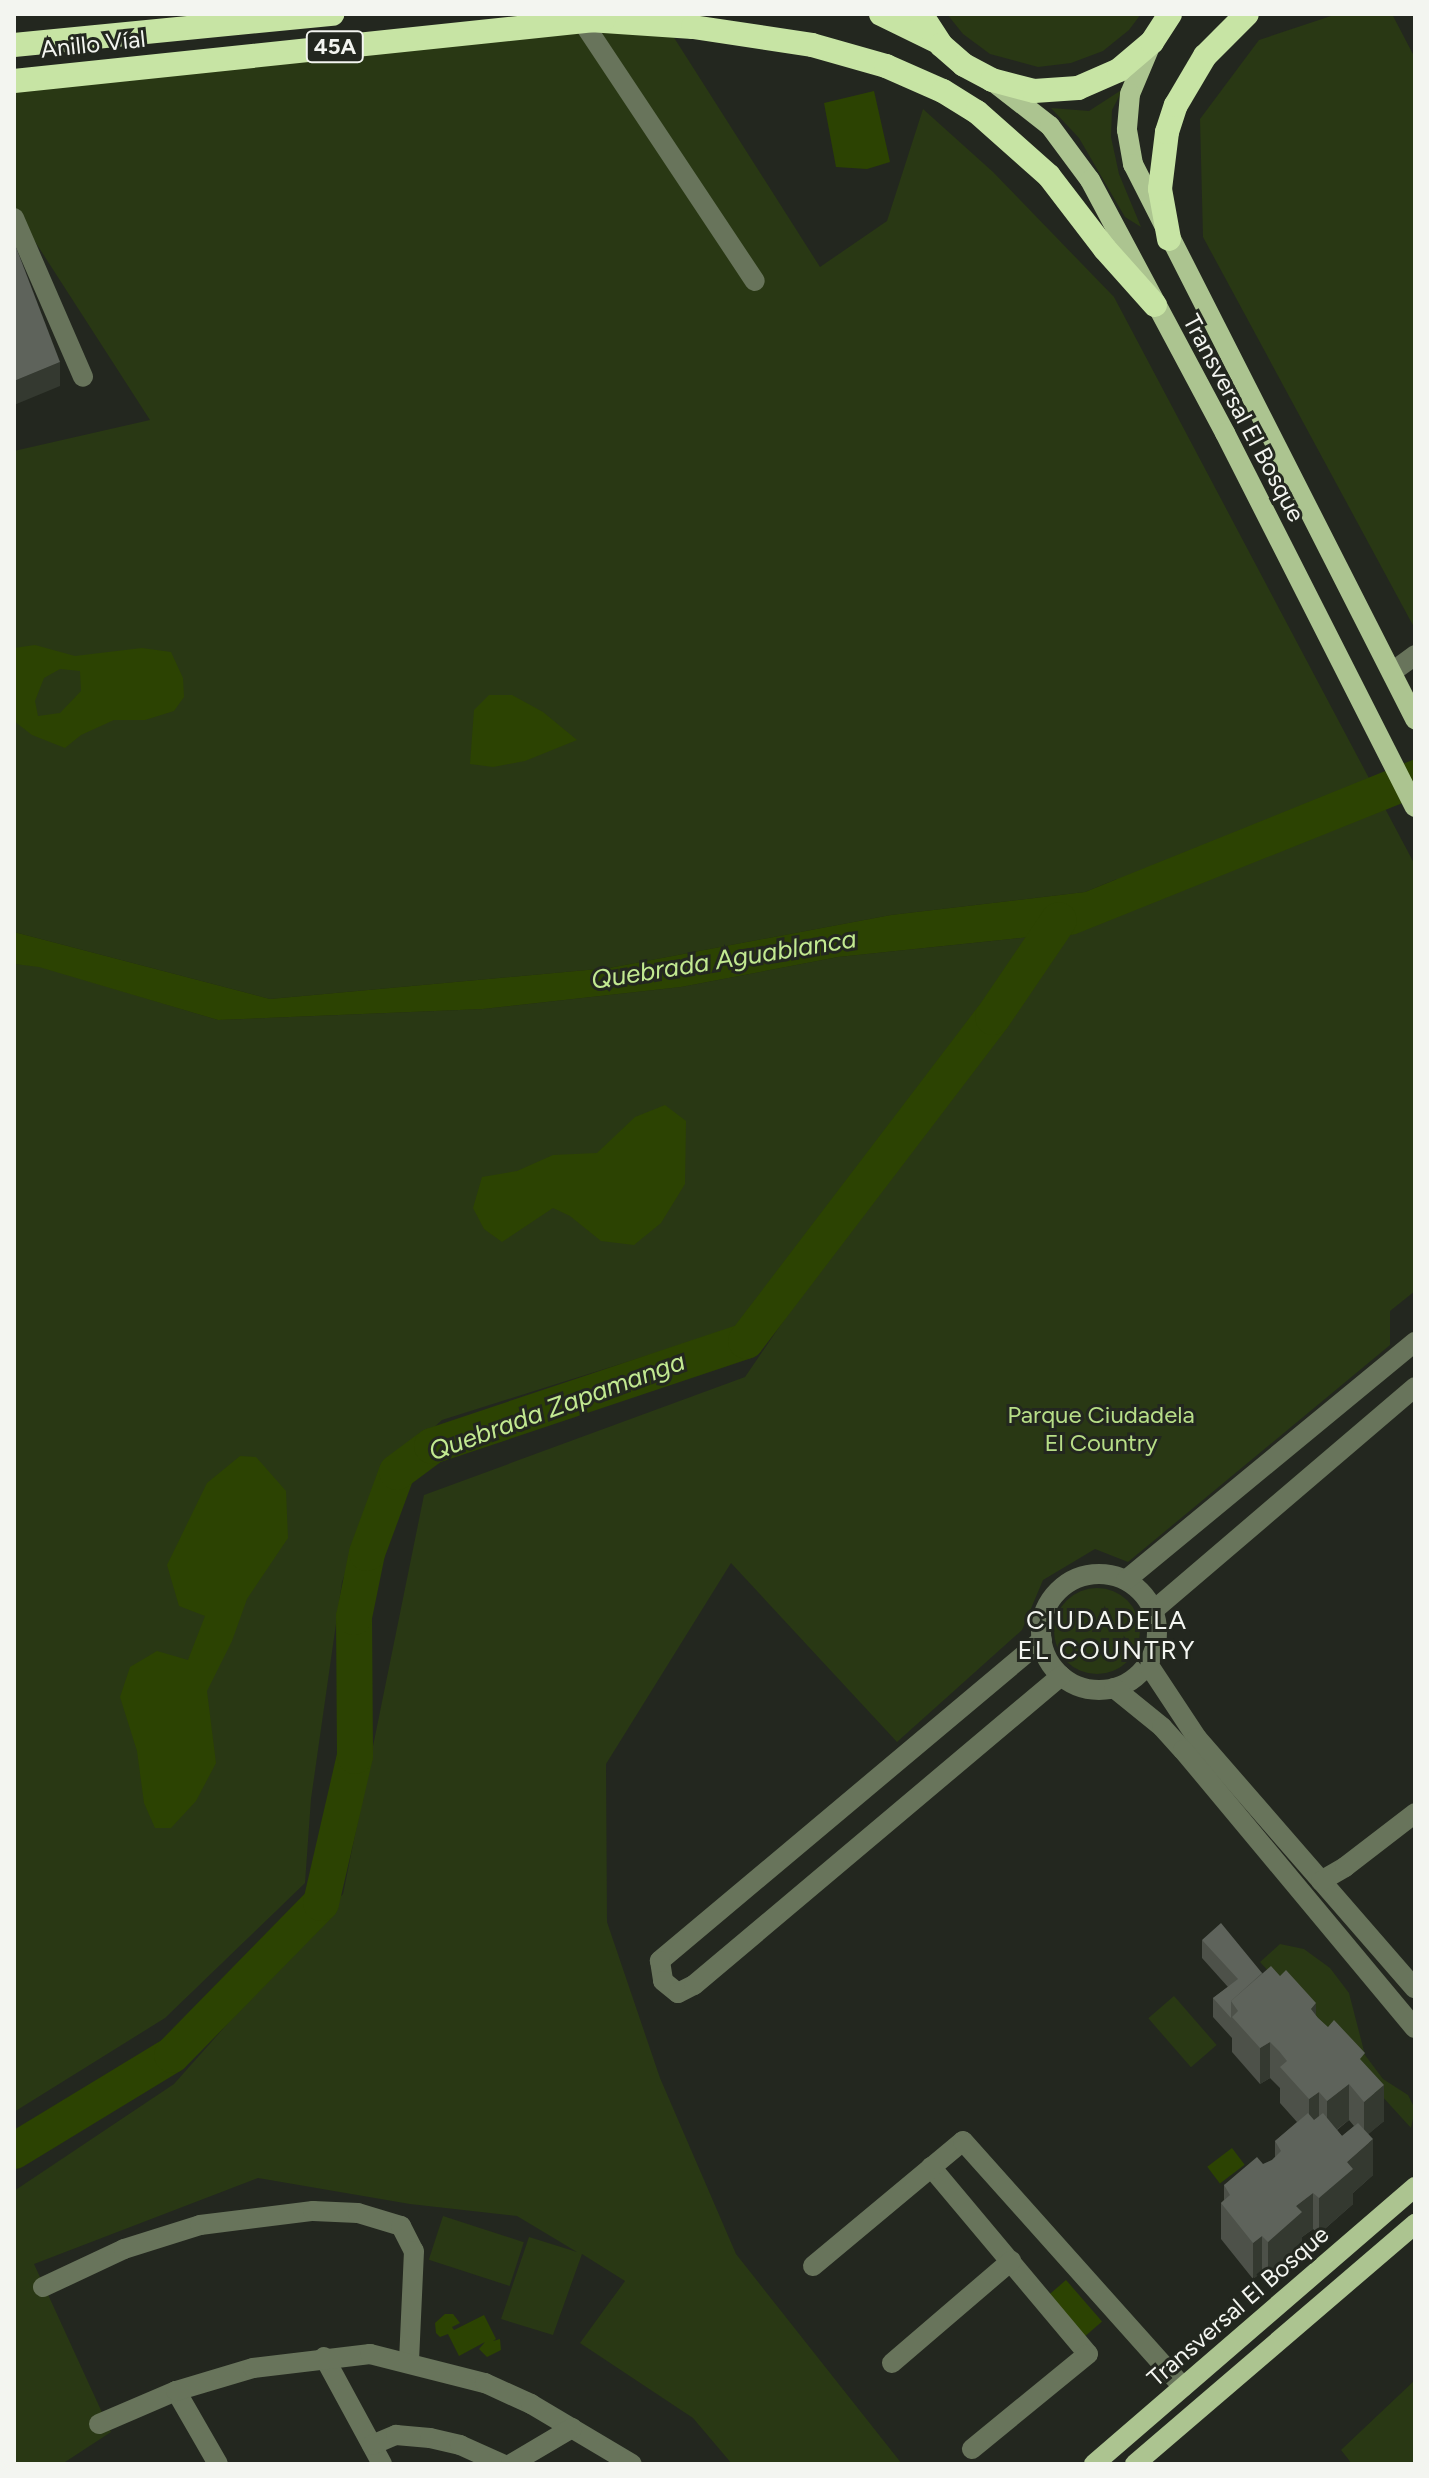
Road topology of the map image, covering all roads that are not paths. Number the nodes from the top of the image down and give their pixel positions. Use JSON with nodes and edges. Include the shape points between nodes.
{"nodes":[{"id":1,"x":332,"y":14,"type":"edge"},
{"id":2,"x":655,"y":14,"type":"edge"},
{"id":3,"x":881,"y":14,"type":"edge"},
{"id":4,"x":921,"y":14,"type":"edge"},
{"id":5,"x":1247,"y":14,"type":"edge"},
{"id":6,"x":1170,"y":16,"type":"edge"},
{"id":7,"x":585,"y":21,"type":"junction"},
{"id":8,"x":1152,"y":42,"type":"junction"},
{"id":9,"x":14,"y":45,"type":"edge"},
{"id":10,"x":941,"y":45,"type":"junction"},
{"id":11,"x":992,"y":80,"type":"junction"},
{"id":12,"x":14,"y":81,"type":"edge"},
{"id":13,"x":14,"y":218,"type":"edge"},
{"id":14,"x":1169,"y":239,"type":"junction"},
{"id":15,"x":755,"y":281,"type":"dead end"},
{"id":16,"x":1155,"y":305,"type":"junction"},
{"id":17,"x":83,"y":377,"type":"dead end"},
{"id":18,"x":1415,"y":655,"type":"edge"},
{"id":19,"x":1392,"y":672,"type":"junction"},
{"id":20,"x":1415,"y":719,"type":"edge"},
{"id":21,"x":1415,"y":807,"type":"edge"},
{"id":22,"x":1415,"y":1342,"type":"edge"},
{"id":23,"x":1415,"y":1387,"type":"edge"},
{"id":24,"x":1126,"y":1580,"type":"junction"},
{"id":25,"x":1154,"y":1610,"type":"junction"},
{"id":26,"x":1042,"y":1640,"type":"junction"},
{"id":27,"x":1148,"y":1664,"type":"junction"},
{"id":28,"x":1061,"y":1676,"type":"junction"},
{"id":29,"x":1114,"y":1688,"type":"junction"},
{"id":30,"x":1415,"y":1813,"type":"edge"},
{"id":31,"x":1298,"y":1855,"type":"junction"},
{"id":32,"x":1282,"y":1869,"type":"junction"},
{"id":33,"x":1321,"y":1881,"type":"junction"},
{"id":34,"x":1415,"y":1989,"type":"edge"},
{"id":35,"x":1415,"y":2028,"type":"edge"},
{"id":36,"x":931,"y":2167,"type":"junction"},
{"id":37,"x":1415,"y":2187,"type":"edge"},
{"id":38,"x":1415,"y":2224,"type":"edge"},
{"id":39,"x":1011,"y":2261,"type":"junction"},
{"id":40,"x":813,"y":2266,"type":"dead end"},
{"id":41,"x":43,"y":2287,"type":"dead end"},
{"id":42,"x":324,"y":2357,"type":"junction"},
{"id":43,"x":409,"y":2363,"type":"junction"},
{"id":44,"x":892,"y":2363,"type":"dead end"},
{"id":45,"x":1183,"y":2387,"type":"junction"},
{"id":46,"x":176,"y":2391,"type":"junction"},
{"id":47,"x":99,"y":2424,"type":"dead end"},
{"id":48,"x":572,"y":2428,"type":"junction"},
{"id":49,"x":372,"y":2445,"type":"junction"},
{"id":50,"x":972,"y":2449,"type":"dead end"},
{"id":51,"x":218,"y":2464,"type":"edge"},
{"id":52,"x":382,"y":2464,"type":"edge"},
{"id":53,"x":502,"y":2464,"type":"edge"},
{"id":54,"x":511,"y":2464,"type":"edge"},
{"id":55,"x":632,"y":2464,"type":"edge"},
{"id":56,"x":1094,"y":2464,"type":"edge"},
{"id":57,"x":1135,"y":2464,"type":"edge"}],
"edges":[{"from":1,"to":9,"type":"highway","name":"Anillo Víal","number":"45A"},
{"from":2,"to":7,"type":"highway","name":"Anillo Víal","number":"45A"},
{"from":3,"to":10,"type":"highway"},
{"from":4,"to":10,"type":"highway"},
{"from":5,"to":14,"type":"highway","via":[[1205,56],[1176,105],[1160,189]]},
{"from":6,"to":8,"type":"highway"},
{"from":7,"to":12,"type":"highway","name":"Anillo Víal","number":"45A"},
{"from":7,"to":15,"type":"street"},
{"from":7,"to":16,"type":"highway","via":[[693,27],[801,43],[886,66],[943,91],[977,112],[1049,176]]},
{"from":8,"to":11,"type":"highway","via":[[1119,70],[1078,88],[1034,91]]},
{"from":8,"to":14,"type":"main road","name":"Transversal El Bosque","via":[[1130,94],[1127,130],[1133,164]]},
{"from":10,"to":11,"type":"highway"},
{"from":11,"to":16,"type":"main road","name":"Transversal El Bosque","via":[[1065,143]]},
{"from":13,"to":17,"type":"street"},
{"from":14,"to":19,"type":"main road","name":"Transversal El Bosque"},
{"from":16,"to":21,"type":"main road","name":"Transversal El Bosque"},
{"from":18,"to":19,"type":"street"},
{"from":19,"to":20,"type":"main road","name":"Transversal El Bosque"},
{"from":22,"to":24,"type":"street"},
{"from":23,"to":25,"type":"street"},
{"from":24,"to":25,"type":"street"},
{"from":24,"to":26,"type":"street","via":[[1098,1574],[1060,1589],[1045,1612]]},
{"from":25,"to":27,"type":"street","via":[[1157,1638]]},
{"from":26,"to":28,"type":"street"},
{"from":26,"to":28,"type":"street","via":[[660,1961],[663,1981],[678,1993],[694,1985]]},
{"from":27,"to":29,"type":"street"},
{"from":27,"to":31,"type":"street","via":[[1197,1738]]},
{"from":28,"to":29,"type":"street","via":[[1086,1688]]},
{"from":29,"to":32,"type":"street","via":[[1162,1727]]},
{"from":30,"to":33,"type":"street"},
{"from":31,"to":32,"type":"street"},
{"from":31,"to":33,"type":"street"},
{"from":32,"to":35,"type":"street"},
{"from":33,"to":34,"type":"street"},
{"from":36,"to":39,"type":"street"},
{"from":36,"to":40,"type":"street"},
{"from":36,"to":45,"type":"street","via":[[963,2141]]},
{"from":37,"to":45,"type":"main road","name":"Transversal El Bosque"},
{"from":38,"to":57,"type":"main road"},
{"from":39,"to":44,"type":"street"},
{"from":39,"to":50,"type":"street","via":[[1088,2354]]},
{"from":41,"to":43,"type":"street","via":[[124,2249],[200,2225],[313,2211],[385,2218],[401,2226],[414,2251]]},
{"from":42,"to":43,"type":"street","via":[[370,2354]]},
{"from":42,"to":46,"type":"street","via":[[253,2368]]},
{"from":42,"to":49,"type":"street"},
{"from":43,"to":48,"type":"street","via":[[485,2383]]},
{"from":45,"to":56,"type":"main road","name":"Transversal El Bosque"},
{"from":46,"to":47,"type":"street"},
{"from":46,"to":51,"type":"street"},
{"from":48,"to":54,"type":"street"},
{"from":48,"to":55,"type":"street"},
{"from":49,"to":52,"type":"street"},
{"from":49,"to":53,"type":"street","via":[[396,2435],[430,2438]]}]}
